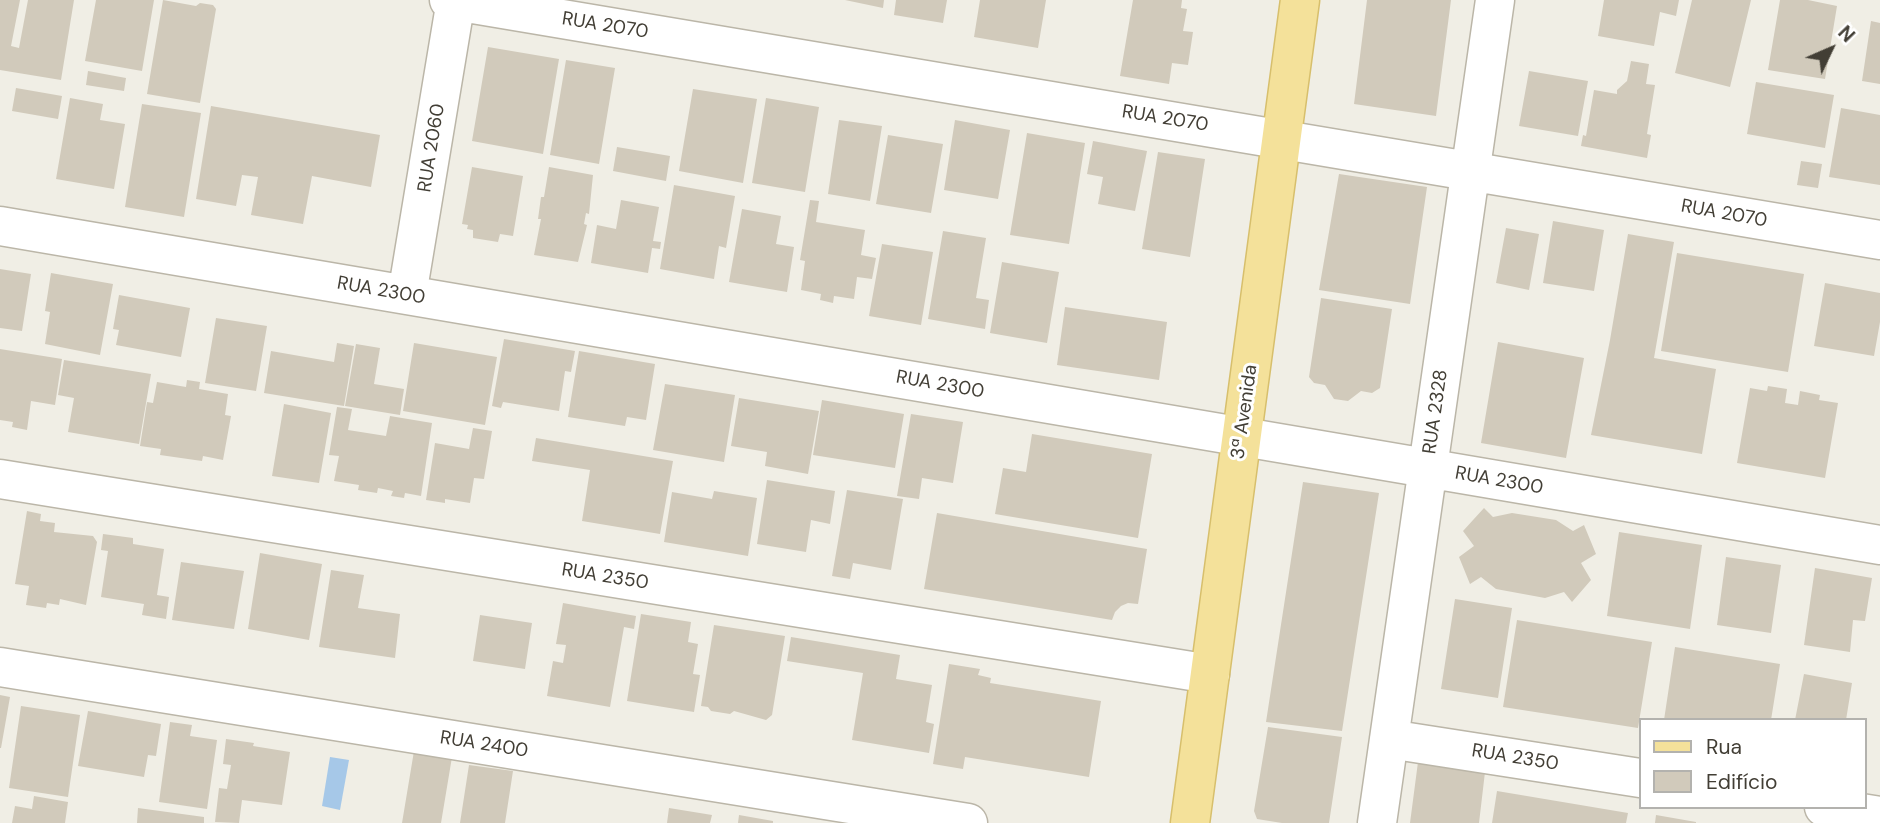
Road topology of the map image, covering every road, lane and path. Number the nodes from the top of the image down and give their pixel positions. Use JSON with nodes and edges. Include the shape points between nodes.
{"nodes":[{"id":1,"x":454,"y":0,"type":"edge"},
{"id":2,"x":1300,"y":0,"type":"edge"},
{"id":3,"x":1495,"y":0,"type":"edge"},
{"id":4,"x":1282,"y":139,"type":"junction"},
{"id":5,"x":1471,"y":171,"type":"junction"},
{"id":6,"x":0,"y":226,"type":"edge"},
{"id":7,"x":1880,"y":240,"type":"edge"},
{"id":8,"x":407,"y":295,"type":"junction"},
{"id":9,"x":1242,"y":436,"type":"junction"},
{"id":10,"x":1428,"y":469,"type":"junction"},
{"id":11,"x":0,"y":479,"type":"edge"},
{"id":12,"x":1880,"y":545,"type":"edge"},
{"id":13,"x":0,"y":667,"type":"edge"},
{"id":14,"x":1210,"y":674,"type":"junction"},
{"id":15,"x":1390,"y":739,"type":"junction"},
{"id":16,"x":1638,"y":778,"type":"edge"},
{"id":17,"x":1836,"y":809,"type":"edge"},
{"id":18,"x":1880,"y":816,"type":"edge"},
{"id":19,"x":968,"y":823,"type":"edge"},
{"id":20,"x":1190,"y":823,"type":"edge"},
{"id":21,"x":1377,"y":823,"type":"edge"}],
"edges":[{"from":1,"to":4,"type":"street","name":"RUA 2070"},
{"from":1,"to":8,"type":"street","name":"RUA 2060"},
{"from":2,"to":4,"type":"main road","name":"3ª Avenida"},
{"from":3,"to":5,"type":"street","name":"RUA 2328"},
{"from":4,"to":5,"type":"street","name":"RUA 2070"},
{"from":4,"to":9,"type":"main road","name":"3ª Avenida"},
{"from":5,"to":7,"type":"street","name":"RUA 2070"},
{"from":5,"to":10,"type":"street","name":"RUA 2328"},
{"from":6,"to":8,"type":"street","name":"RUA 2300"},
{"from":8,"to":9,"type":"street","name":"RUA 2300"},
{"from":9,"to":10,"type":"street","name":"RUA 2300"},
{"from":9,"to":14,"type":"main road","name":"3ª Avenida"},
{"from":10,"to":12,"type":"street","name":"RUA 2300"},
{"from":10,"to":15,"type":"street","name":"RUA 2328"},
{"from":11,"to":14,"type":"street","name":"RUA 2350"},
{"from":13,"to":19,"type":"street","name":"RUA 2400"},
{"from":14,"to":20,"type":"main road","name":"3ª Avenida"},
{"from":15,"to":16,"type":"street","name":"RUA 2350"},
{"from":15,"to":21,"type":"street","name":"RUA 2328"},
{"from":17,"to":18,"type":"street"}]}
